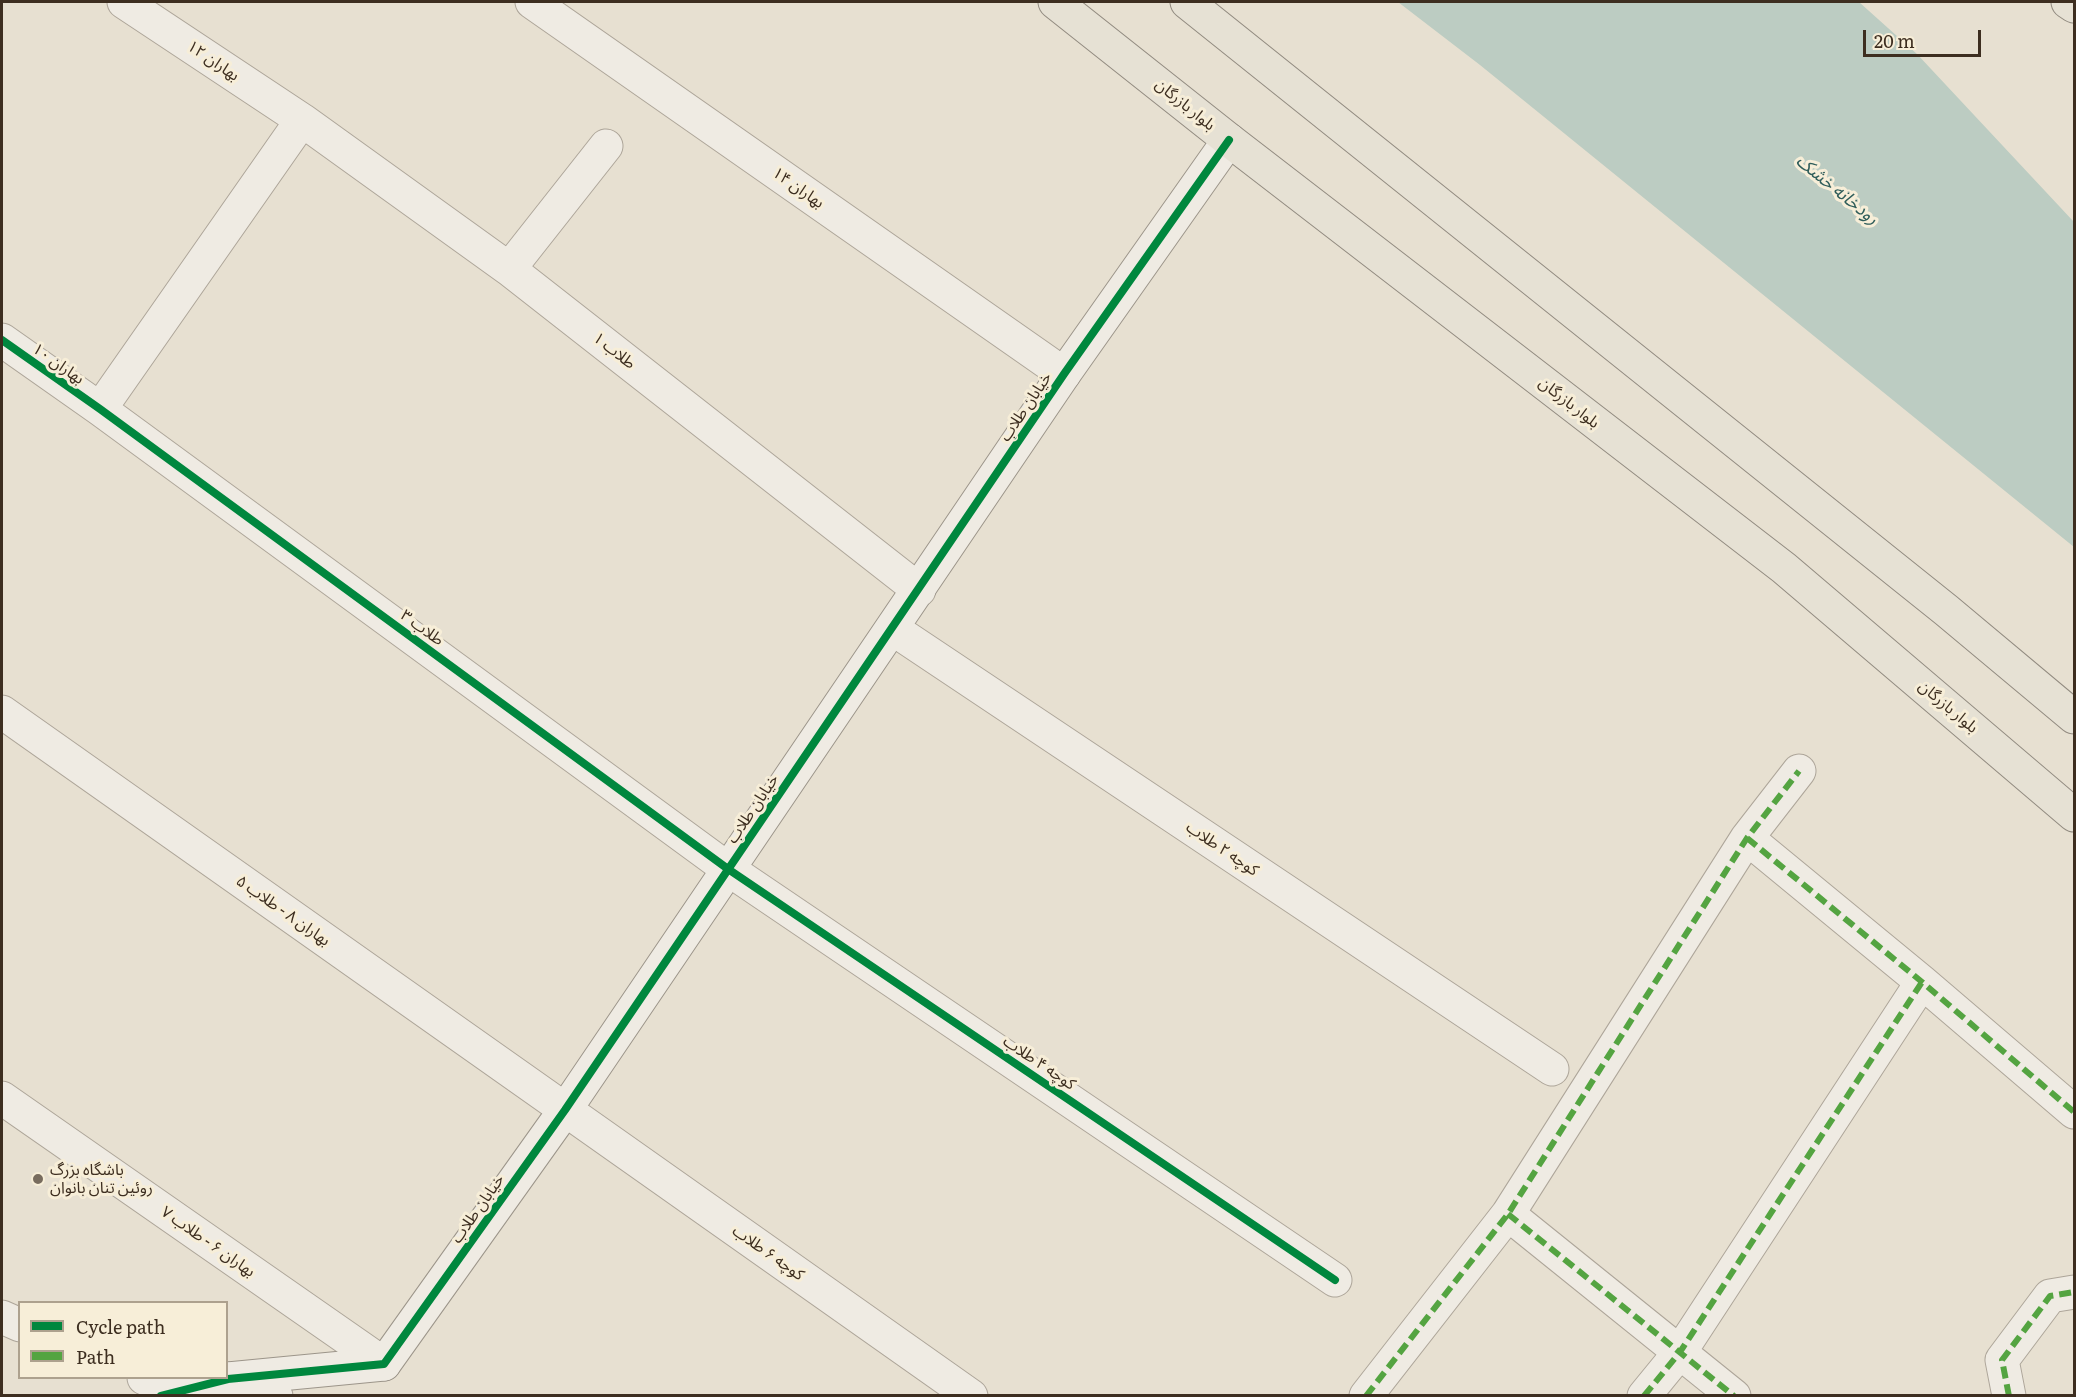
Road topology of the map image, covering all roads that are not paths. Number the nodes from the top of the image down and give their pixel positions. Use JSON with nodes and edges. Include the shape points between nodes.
{"nodes":[{"id":1,"x":124,"y":2,"type":"edge"},
{"id":2,"x":532,"y":2,"type":"edge"},
{"id":3,"x":1055,"y":2,"type":"edge"},
{"id":4,"x":1187,"y":2,"type":"edge"},
{"id":5,"x":2068,"y":2,"type":"edge"},
{"id":6,"x":2074,"y":6,"type":"edge"},
{"id":7,"x":302,"y":120,"type":"junction"},
{"id":8,"x":1229,"y":140,"type":"junction"},
{"id":9,"x":606,"y":146,"type":"dead end"},
{"id":10,"x":509,"y":269,"type":"junction"},
{"id":11,"x":2,"y":340,"type":"edge"},
{"id":12,"x":1064,"y":374,"type":"junction"},
{"id":13,"x":100,"y":409,"type":"junction"},
{"id":14,"x":919,"y":590,"type":"junction"},
{"id":15,"x":893,"y":629,"type":"junction"},
{"id":16,"x":2,"y":712,"type":"edge"},
{"id":17,"x":2074,"y":717,"type":"edge"},
{"id":18,"x":1799,"y":771,"type":"dead end"},
{"id":19,"x":2074,"y":815,"type":"edge"},
{"id":20,"x":1747,"y":838,"type":"junction"},
{"id":21,"x":728,"y":869,"type":"junction"},
{"id":22,"x":1922,"y":982,"type":"junction"},
{"id":23,"x":1552,"y":1069,"type":"dead end"},
{"id":24,"x":2,"y":1098,"type":"edge"},
{"id":25,"x":565,"y":1110,"type":"junction"},
{"id":26,"x":2074,"y":1112,"type":"edge"},
{"id":27,"x":1508,"y":1214,"type":"junction"},
{"id":28,"x":1335,"y":1280,"type":"dead end"},
{"id":29,"x":2074,"y":1292,"type":"edge"},
{"id":30,"x":2,"y":1317,"type":"edge"},
{"id":31,"x":18,"y":1324,"type":"edge"},
{"id":32,"x":1680,"y":1352,"type":"junction"},
{"id":33,"x":384,"y":1364,"type":"junction"},
{"id":34,"x":147,"y":1379,"type":"edge"},
{"id":35,"x":228,"y":1379,"type":"junction"},
{"id":36,"x":169,"y":1394,"type":"edge"},
{"id":37,"x":276,"y":1395,"type":"edge"},
{"id":38,"x":971,"y":1395,"type":"edge"},
{"id":39,"x":1366,"y":1395,"type":"edge"},
{"id":40,"x":1644,"y":1395,"type":"edge"},
{"id":41,"x":1734,"y":1395,"type":"edge"},
{"id":42,"x":2009,"y":1395,"type":"edge"}],
"edges":[{"from":1,"to":7,"type":"street","name":"بهاران ۱۲"},
{"from":2,"to":12,"type":"street","name":"بهاران ۱۴"},
{"from":3,"to":8,"type":"main road","name":"بلوار بازرگان"},
{"from":4,"to":17,"type":"main road"},
{"from":5,"to":6,"type":"main road"},
{"from":7,"to":10,"type":"street","name":"طلاب ۱"},
{"from":7,"to":13,"type":"street"},
{"from":8,"to":12,"type":"street","name":"خیابان طلاب"},
{"from":8,"to":19,"type":"main road","name":"بلوار بازرگان","via":[[1784,568]]},
{"from":9,"to":10,"type":"street"},
{"from":10,"to":14,"type":"street","name":"طلاب ۱"},
{"from":11,"to":13,"type":"street","name":"بهاران ۱۰"},
{"from":12,"to":14,"type":"street","name":"خیابان طلاب"},
{"from":13,"to":21,"type":"street","name":"طلاب ۳"},
{"from":14,"to":15,"type":"street","name":"خیابان طلاب"},
{"from":15,"to":21,"type":"street","name":"خیابان طلاب"},
{"from":15,"to":23,"type":"street","name":"کوچه ۲ طلاب"},
{"from":16,"to":25,"type":"street","name":"بهاران ۸ - طلاب ۵"},
{"from":18,"to":20,"type":"street"},
{"from":20,"to":22,"type":"street"},
{"from":20,"to":27,"type":"street"},
{"from":21,"to":25,"type":"street","name":"خیابان طلاب"},
{"from":21,"to":28,"type":"street","name":"کوچه ۴ طلاب"},
{"from":22,"to":26,"type":"street"},
{"from":22,"to":32,"type":"street"},
{"from":24,"to":33,"type":"street","name":"بهاران ۶ - طلاب ۷"},
{"from":25,"to":33,"type":"street","name":"خیابان طلاب"},
{"from":25,"to":38,"type":"street","name":"کوچه ۶ طلاب"},
{"from":27,"to":32,"type":"street"},
{"from":27,"to":39,"type":"street"},
{"from":29,"to":42,"type":"street","via":[[2050,1296],[2002,1360]]},
{"from":30,"to":31,"type":"street"},
{"from":32,"to":40,"type":"street"},
{"from":32,"to":41,"type":"street"},
{"from":33,"to":35,"type":"street"},
{"from":34,"to":36,"type":"street"},
{"from":35,"to":36,"type":"street"},
{"from":35,"to":37,"type":"street"}]}
